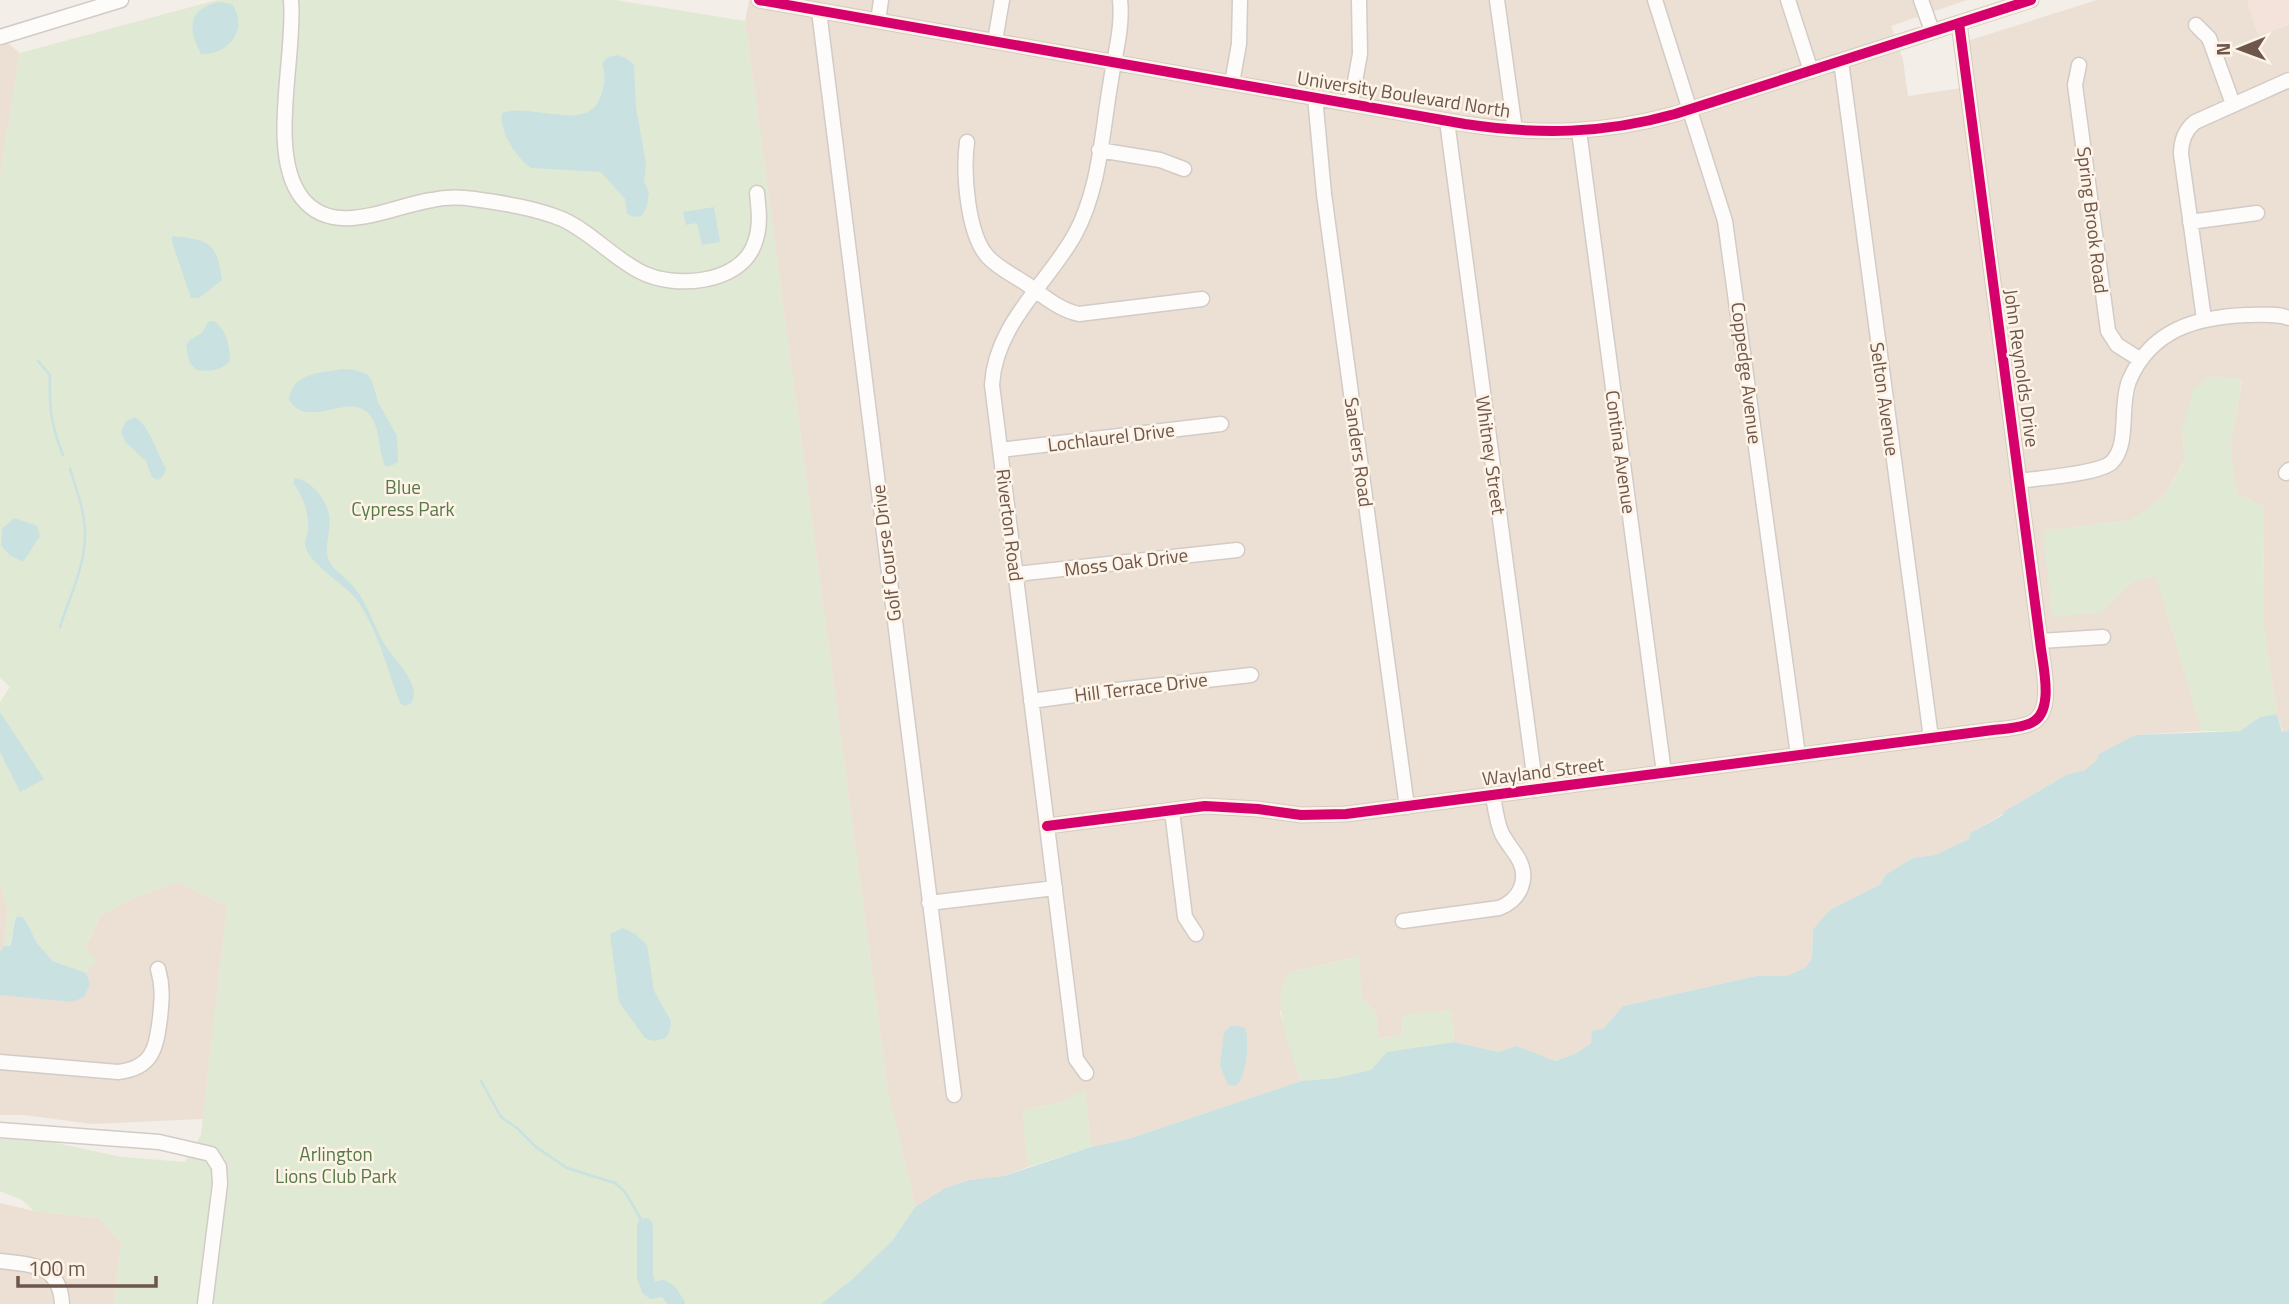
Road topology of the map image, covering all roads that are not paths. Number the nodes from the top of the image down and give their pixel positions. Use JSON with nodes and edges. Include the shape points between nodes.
{"nodes":[{"id":1,"x":121,"y":0,"type":"edge"},
{"id":2,"x":291,"y":0,"type":"edge"},
{"id":3,"x":759,"y":0,"type":"edge"},
{"id":4,"x":881,"y":0,"type":"edge"},
{"id":5,"x":1002,"y":0,"type":"edge"},
{"id":6,"x":1120,"y":0,"type":"edge"},
{"id":7,"x":1240,"y":0,"type":"edge"},
{"id":8,"x":1359,"y":0,"type":"edge"},
{"id":9,"x":1497,"y":0,"type":"edge"},
{"id":10,"x":1655,"y":0,"type":"edge"},
{"id":11,"x":1788,"y":0,"type":"edge"},
{"id":12,"x":1921,"y":0,"type":"edge"},
{"id":13,"x":2031,"y":0,"type":"edge"},
{"id":14,"x":819,"y":11,"type":"junction"},
{"id":15,"x":877,"y":21,"type":"junction"},
{"id":16,"x":1959,"y":23,"type":"junction"},
{"id":17,"x":2196,"y":25,"type":"dead end"},
{"id":18,"x":1931,"y":31,"type":"junction"},
{"id":19,"x":0,"y":37,"type":"edge"},
{"id":20,"x":996,"y":41,"type":"junction"},
{"id":21,"x":1841,"y":61,"type":"junction"},
{"id":22,"x":1114,"y":62,"type":"junction"},
{"id":23,"x":2079,"y":65,"type":"dead end"},
{"id":24,"x":1811,"y":71,"type":"junction"},
{"id":25,"x":2289,"y":80,"type":"edge"},
{"id":26,"x":1232,"y":82,"type":"junction"},
{"id":27,"x":1315,"y":97,"type":"junction"},
{"id":28,"x":1351,"y":103,"type":"junction"},
{"id":29,"x":2233,"y":104,"type":"junction"},
{"id":30,"x":1690,"y":110,"type":"junction"},
{"id":31,"x":1447,"y":121,"type":"junction"},
{"id":32,"x":1515,"y":130,"type":"junction"},
{"id":33,"x":1580,"y":131,"type":"junction"},
{"id":34,"x":967,"y":142,"type":"dead end"},
{"id":35,"x":1099,"y":150,"type":"junction"},
{"id":36,"x":1184,"y":169,"type":"dead end"},
{"id":37,"x":757,"y":193,"type":"dead end"},
{"id":38,"x":2257,"y":213,"type":"dead end"},
{"id":39,"x":2190,"y":222,"type":"junction"},
{"id":40,"x":1036,"y":291,"type":"junction"},
{"id":41,"x":1202,"y":299,"type":"dead end"},
{"id":42,"x":2289,"y":318,"type":"edge"},
{"id":43,"x":2204,"y":319,"type":"junction"},
{"id":44,"x":2141,"y":360,"type":"junction"},
{"id":45,"x":1221,"y":424,"type":"dead end"},
{"id":46,"x":1000,"y":450,"type":"junction"},
{"id":47,"x":2019,"y":481,"type":"junction"},
{"id":48,"x":1237,"y":550,"type":"dead end"},
{"id":49,"x":1016,"y":575,"type":"junction"},
{"id":50,"x":2103,"y":638,"type":"dead end"},
{"id":51,"x":2040,"y":641,"type":"junction"},
{"id":52,"x":1251,"y":675,"type":"dead end"},
{"id":53,"x":1031,"y":701,"type":"junction"},
{"id":54,"x":2040,"y":716,"type":"joint"},
{"id":55,"x":1931,"y":738,"type":"junction"},
{"id":56,"x":1798,"y":755,"type":"junction"},
{"id":57,"x":1664,"y":773,"type":"junction"},
{"id":58,"x":1535,"y":790,"type":"junction"},
{"id":59,"x":1493,"y":796,"type":"junction"},
{"id":60,"x":1407,"y":807,"type":"junction"},
{"id":61,"x":1172,"y":811,"type":"junction"},
{"id":62,"x":1047,"y":826,"type":"junction"},
{"id":63,"x":1055,"y":888,"type":"junction"},
{"id":64,"x":929,"y":903,"type":"junction"},
{"id":65,"x":1403,"y":921,"type":"dead end"},
{"id":66,"x":1196,"y":934,"type":"dead end"},
{"id":67,"x":158,"y":969,"type":"dead end"},
{"id":68,"x":0,"y":1062,"type":"edge"},
{"id":69,"x":1086,"y":1073,"type":"dead end"},
{"id":70,"x":954,"y":1095,"type":"dead end"},
{"id":71,"x":0,"y":1130,"type":"edge"},
{"id":72,"x":0,"y":1261,"type":"edge"},
{"id":73,"x":62,"y":1304,"type":"edge"},
{"id":74,"x":205,"y":1304,"type":"edge"}],
"edges":[{"from":1,"to":19,"type":"street"},
{"from":2,"to":37,"type":"street","via":[[286,156],[300,196],[331,217],[372,215],[440,199],[495,202],[565,220],[643,273],[680,282],[731,270],[753,249],[760,225]]},
{"from":3,"to":14,"type":"street","name":"University Boulevard North"},
{"from":4,"to":15,"type":"street"},
{"from":5,"to":20,"type":"street"},
{"from":6,"to":22,"type":"street","name":"Riverton Road"},
{"from":7,"to":26,"type":"street"},
{"from":8,"to":28,"type":"street","via":[[1360,54]]},
{"from":9,"to":32,"type":"street"},
{"from":10,"to":30,"type":"street","name":"Coppedge Avenue"},
{"from":11,"to":24,"type":"street"},
{"from":12,"to":18,"type":"street"},
{"from":13,"to":16,"type":"street","name":"University Boulevard North"},
{"from":14,"to":15,"type":"street","name":"University Boulevard North"},
{"from":14,"to":64,"type":"street","name":"Golf Course Drive"},
{"from":15,"to":20,"type":"street","name":"University Boulevard North"},
{"from":16,"to":18,"type":"street","name":"University Boulevard North"},
{"from":16,"to":47,"type":"street","name":"John Reynolds Drive"},
{"from":17,"to":29,"type":"street","via":[[2208,38]]},
{"from":18,"to":21,"type":"street","name":"University Boulevard North"},
{"from":20,"to":22,"type":"street","name":"University Boulevard North"},
{"from":21,"to":24,"type":"street","name":"University Boulevard North"},
{"from":21,"to":55,"type":"street","name":"Selton Avenue"},
{"from":22,"to":26,"type":"street","name":"University Boulevard North"},
{"from":22,"to":35,"type":"street","name":"Riverton Road"},
{"from":23,"to":44,"type":"street","name":"Spring Brook Road","via":[[2075,85],[2108,331],[2117,345]]},
{"from":24,"to":30,"type":"street","name":"University Boulevard North"},
{"from":25,"to":29,"type":"street"},
{"from":26,"to":27,"type":"street","name":"University Boulevard North"},
{"from":27,"to":28,"type":"street","name":"University Boulevard North"},
{"from":27,"to":60,"type":"street","name":"Sanders Road","via":[[1324,194]]},
{"from":28,"to":31,"type":"street","name":"University Boulevard North"},
{"from":29,"to":39,"type":"street","via":[[2195,122],[2185,132],[2181,154]]},
{"from":30,"to":33,"type":"street","name":"University Boulevard North","via":[[1636,125]]},
{"from":30,"to":56,"type":"street","name":"Coppedge Avenue","via":[[1725,221]]},
{"from":31,"to":32,"type":"street","name":"University Boulevard North"},
{"from":31,"to":58,"type":"street","name":"Whitney Street"},
{"from":32,"to":33,"type":"street","name":"University Boulevard North"},
{"from":33,"to":57,"type":"street","name":"Contina Avenue"},
{"from":34,"to":40,"type":"street","via":[[966,171],[979,244],[992,261]]},
{"from":35,"to":36,"type":"street","via":[[1160,160]]},
{"from":35,"to":40,"type":"street","name":"Riverton Road","via":[[1081,223]]},
{"from":38,"to":39,"type":"street"},
{"from":39,"to":43,"type":"street"},
{"from":40,"to":41,"type":"street","via":[[1079,314]]},
{"from":40,"to":46,"type":"street","name":"Riverton Road","via":[[1013,322],[996,358],[992,394]]},
{"from":42,"to":43,"type":"street","via":[[2275,314]]},
{"from":43,"to":44,"type":"street","via":[[2164,337]]},
{"from":44,"to":47,"type":"street","via":[[2125,394],[2121,449],[2111,463]]},
{"from":45,"to":46,"type":"street","name":"Lochlaurel Drive"},
{"from":46,"to":49,"type":"street","name":"Riverton Road"},
{"from":47,"to":51,"type":"street","name":"John Reynolds Drive"},
{"from":48,"to":49,"type":"street","name":"Moss Oak Drive"},
{"from":49,"to":53,"type":"street","name":"Riverton Road"},
{"from":50,"to":51,"type":"street"},
{"from":51,"to":54,"type":"street","name":"John Reynolds Drive","via":[[2046,698]]},
{"from":52,"to":53,"type":"street","name":"Hill Terrace Drive"},
{"from":53,"to":62,"type":"street","name":"Riverton Road"},
{"from":54,"to":55,"type":"street","name":"Wayland Street","via":[[2021,726]]},
{"from":55,"to":56,"type":"street","name":"Wayland Street"},
{"from":56,"to":57,"type":"street","name":"Wayland Street"},
{"from":57,"to":58,"type":"street","name":"Wayland Street"},
{"from":58,"to":59,"type":"street","name":"Wayland Street"},
{"from":59,"to":60,"type":"street","name":"Wayland Street"},
{"from":59,"to":65,"type":"street","via":[[1503,835],[1521,865],[1519,893],[1499,908]]},
{"from":60,"to":61,"type":"street","name":"Wayland Street","via":[[1326,816],[1226,806]]},
{"from":61,"to":62,"type":"street","name":"Wayland Street"},
{"from":61,"to":66,"type":"street","via":[[1185,917]]},
{"from":62,"to":63,"type":"street","name":"Riverton Road"},
{"from":63,"to":64,"type":"street"},
{"from":63,"to":69,"type":"street","name":"Riverton Road","via":[[1076,1059]]},
{"from":64,"to":70,"type":"street","name":"Golf Course Drive"},
{"from":67,"to":68,"type":"street","via":[[163,987],[156,1045],[136,1068],[118,1072]]},
{"from":71,"to":74,"type":"street","via":[[159,1142],[211,1154],[219,1167],[220,1184]]},
{"from":72,"to":73,"type":"street","via":[[44,1269],[59,1285]]}]}
